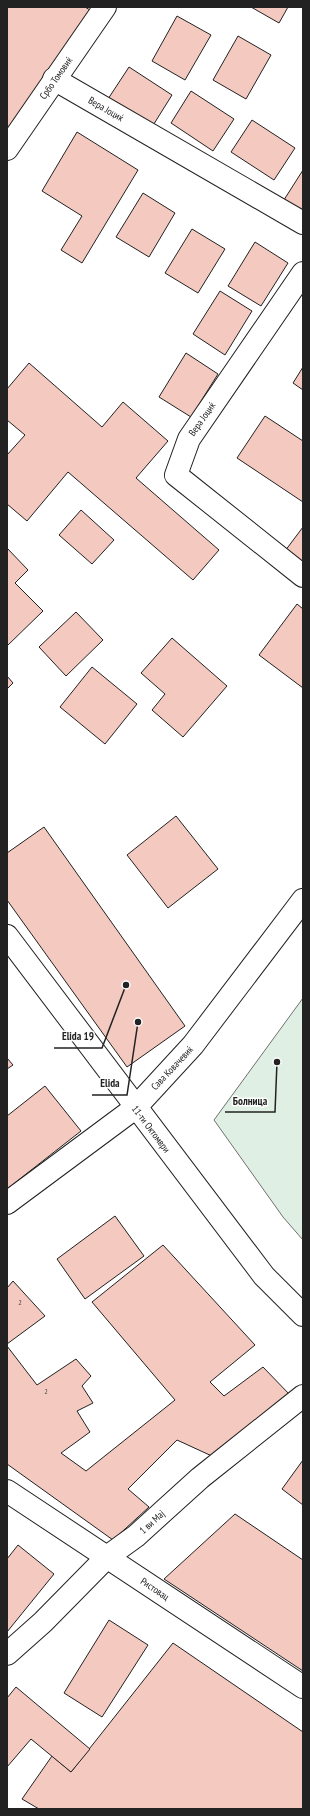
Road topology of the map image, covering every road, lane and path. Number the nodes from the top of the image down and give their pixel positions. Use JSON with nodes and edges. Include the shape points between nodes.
{"nodes":[{"id":1,"x":105,"y":7,"type":"edge"},
{"id":2,"x":54,"y":79,"type":"junction"},
{"id":3,"x":7,"y":149,"type":"edge"},
{"id":4,"x":303,"y":223,"type":"edge"},
{"id":5,"x":303,"y":273,"type":"edge"},
{"id":6,"x":303,"y":576,"type":"edge"},
{"id":7,"x":303,"y":900,"type":"edge"},
{"id":8,"x":7,"y":936,"type":"edge"},
{"id":9,"x":135,"y":1108,"type":"junction"},
{"id":10,"x":7,"y":1203,"type":"edge"},
{"id":11,"x":303,"y":1315,"type":"edge"},
{"id":12,"x":303,"y":1396,"type":"edge"},
{"id":13,"x":7,"y":1491,"type":"edge"},
{"id":14,"x":107,"y":1557,"type":"junction"},
{"id":15,"x":7,"y":1654,"type":"edge"},
{"id":16,"x":303,"y":1687,"type":"edge"}],
"edges":[{"from":1,"to":2,"type":"street","name":"Србо Томовиќ"},
{"from":2,"to":3,"type":"street","name":"Србо Томовиќ"},
{"from":2,"to":4,"type":"street","name":"Вера Јоциќ"},
{"from":5,"to":6,"type":"street","name":"Вера Јоциќ","via":[[189,439],[176,474]]},
{"from":7,"to":9,"type":"street","name":"Сава Ковачевиќ","via":[[193,1045]]},
{"from":8,"to":9,"type":"street","name":"11-ти Октомври"},
{"from":9,"to":10,"type":"street","name":"Сава Ковачевиќ"},
{"from":9,"to":11,"type":"street","name":"11-ти Октомври","via":[[264,1276]]},
{"from":12,"to":14,"type":"street","name":"1 ви Мај","via":[[200,1478],[136,1536]]},
{"from":13,"to":14,"type":"street","name":"Ристовац"},
{"from":14,"to":15,"type":"street","name":"1 ви Мај","via":[[43,1622]]},
{"from":14,"to":16,"type":"street","name":"Ристовац"}]}
